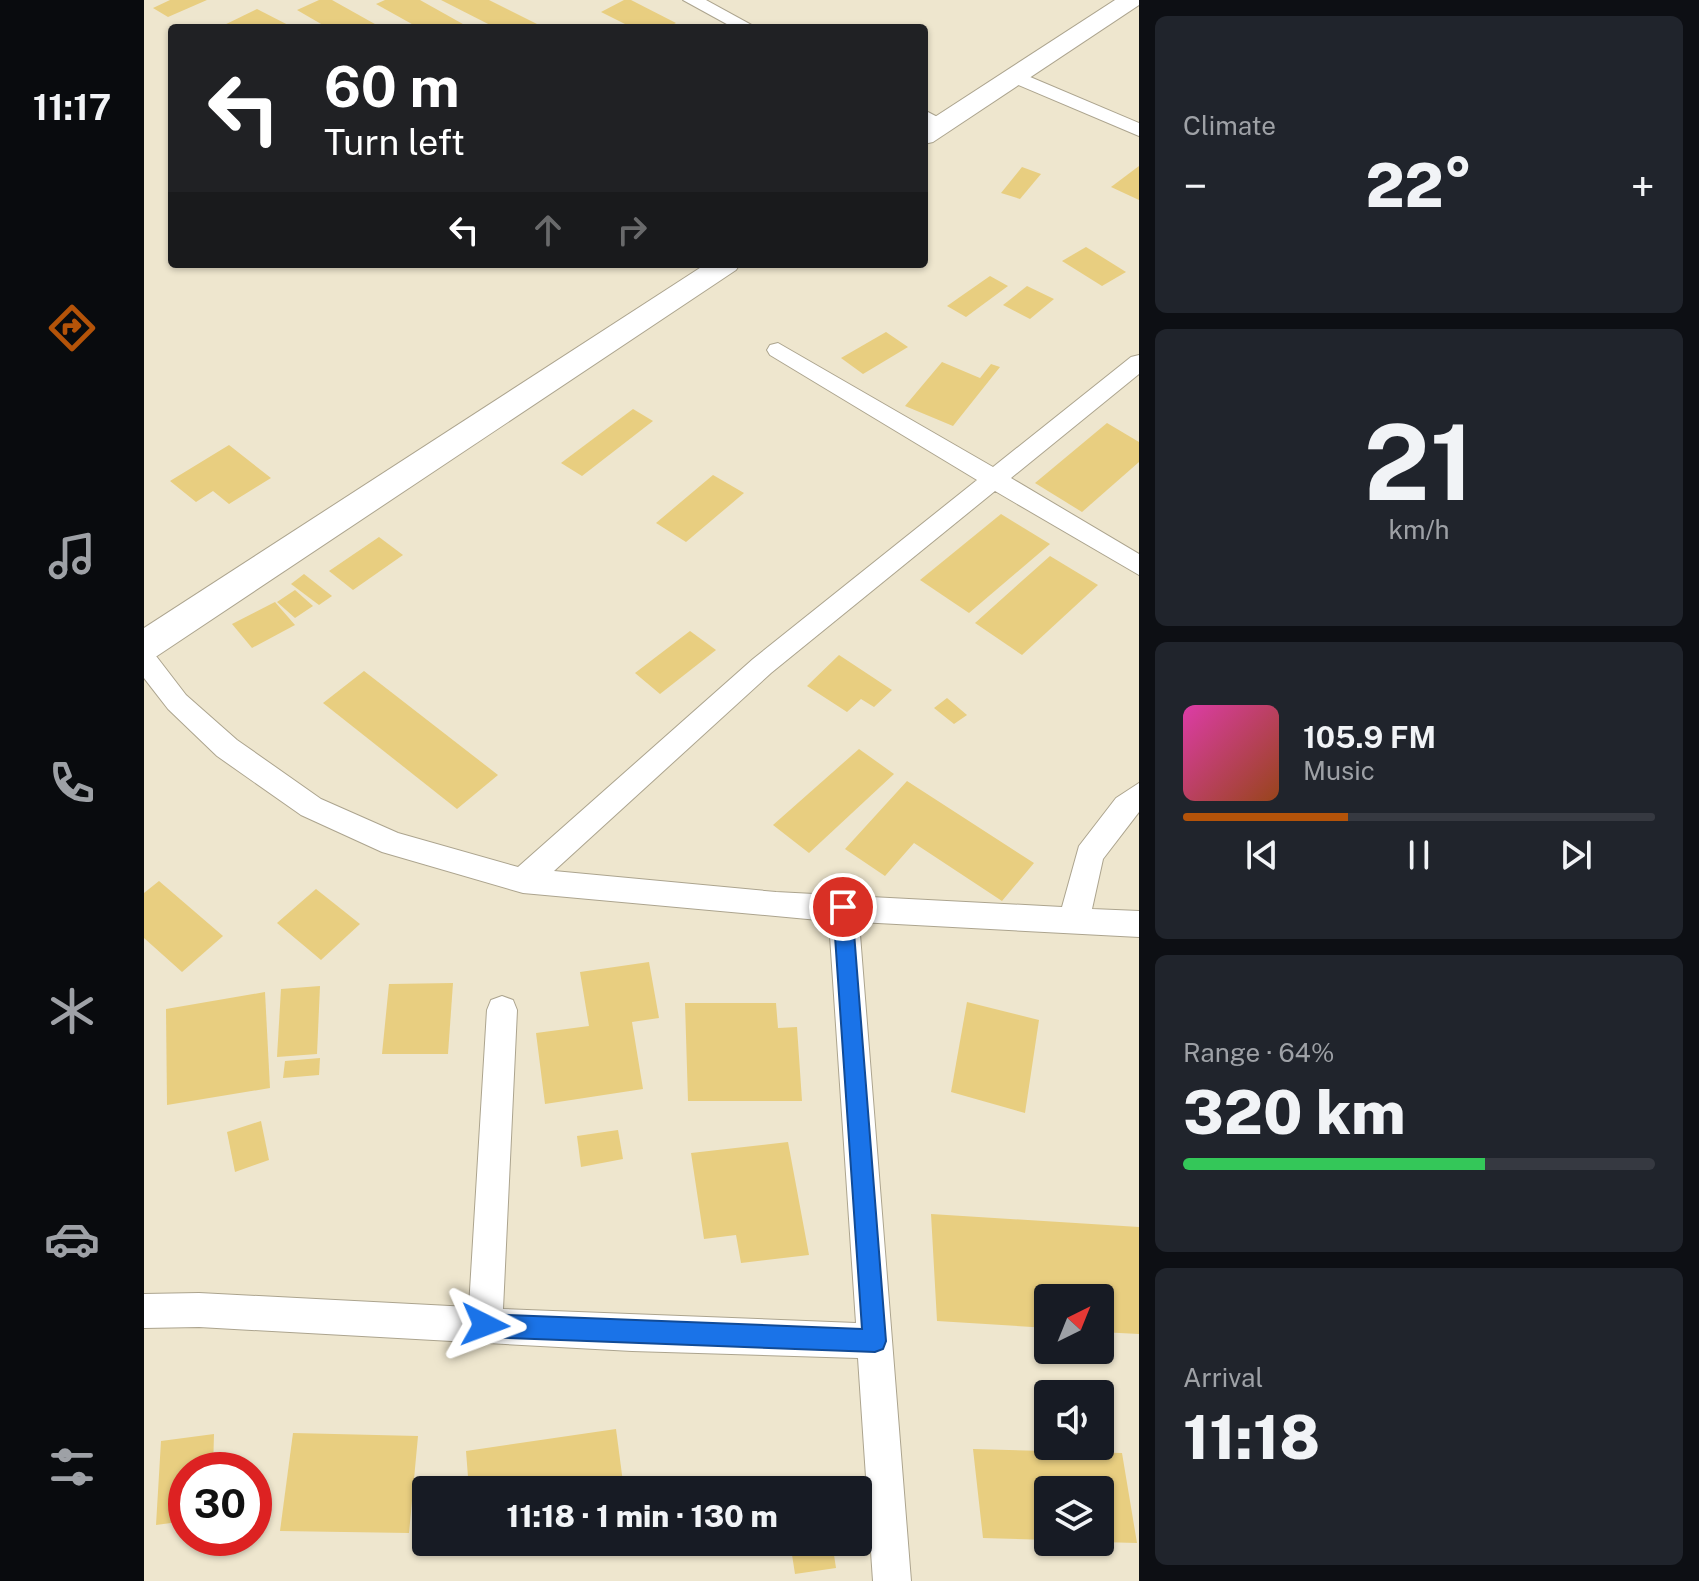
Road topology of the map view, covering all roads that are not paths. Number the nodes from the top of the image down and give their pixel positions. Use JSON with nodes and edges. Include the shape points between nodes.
{"nodes":[{"id":1,"x":692,"y":0,"type":"edge"},
{"id":2,"x":1131,"y":0,"type":"edge"},
{"id":3,"x":740,"y":24,"type":"edge"},
{"id":4,"x":1016,"y":77,"type":"junction"},
{"id":5,"x":930,"y":125,"type":"edge"},
{"id":6,"x":1139,"y":130,"type":"edge"},
{"id":7,"x":720,"y":268,"type":"edge"},
{"id":8,"x":778,"y":350,"type":"dead end"},
{"id":9,"x":1139,"y":362,"type":"edge"},
{"id":10,"x":994,"y":479,"type":"junction"},
{"id":11,"x":1139,"y":566,"type":"edge"},
{"id":12,"x":144,"y":646,"type":"edge"},
{"id":13,"x":144,"y":659,"type":"edge"},
{"id":14,"x":1139,"y":795,"type":"edge"},
{"id":15,"x":523,"y":881,"type":"junction"},
{"id":16,"x":843,"y":907,"type":"junction"},
{"id":17,"x":1074,"y":921,"type":"junction"},
{"id":18,"x":1139,"y":924,"type":"edge"},
{"id":19,"x":502,"y":1010,"type":"dead end"},
{"id":20,"x":144,"y":1311,"type":"edge"},
{"id":21,"x":485,"y":1325,"type":"junction"},
{"id":22,"x":875,"y":1341,"type":"junction"},
{"id":23,"x":892,"y":1581,"type":"edge"}],
"edges":[{"from":1,"to":3,"type":"street"},
{"from":2,"to":4,"type":"street"},
{"from":4,"to":5,"type":"street"},
{"from":4,"to":6,"type":"street"},
{"from":7,"to":12,"type":"street"},
{"from":8,"to":10,"type":"street"},
{"from":9,"to":10,"type":"street"},
{"from":10,"to":11,"type":"street"},
{"from":10,"to":15,"type":"street","via":[[762,666]]},
{"from":13,"to":15,"type":"street","via":[[177,702],[227,748],[311,807],[392,843]]},
{"from":14,"to":17,"type":"street","via":[[1089,855]]},
{"from":15,"to":16,"type":"street"},
{"from":16,"to":17,"type":"street"},
{"from":16,"to":22,"type":"street"},
{"from":17,"to":18,"type":"street"},
{"from":19,"to":21,"type":"street"},
{"from":20,"to":21,"type":"street"},
{"from":21,"to":22,"type":"street"},
{"from":22,"to":23,"type":"street"}]}
